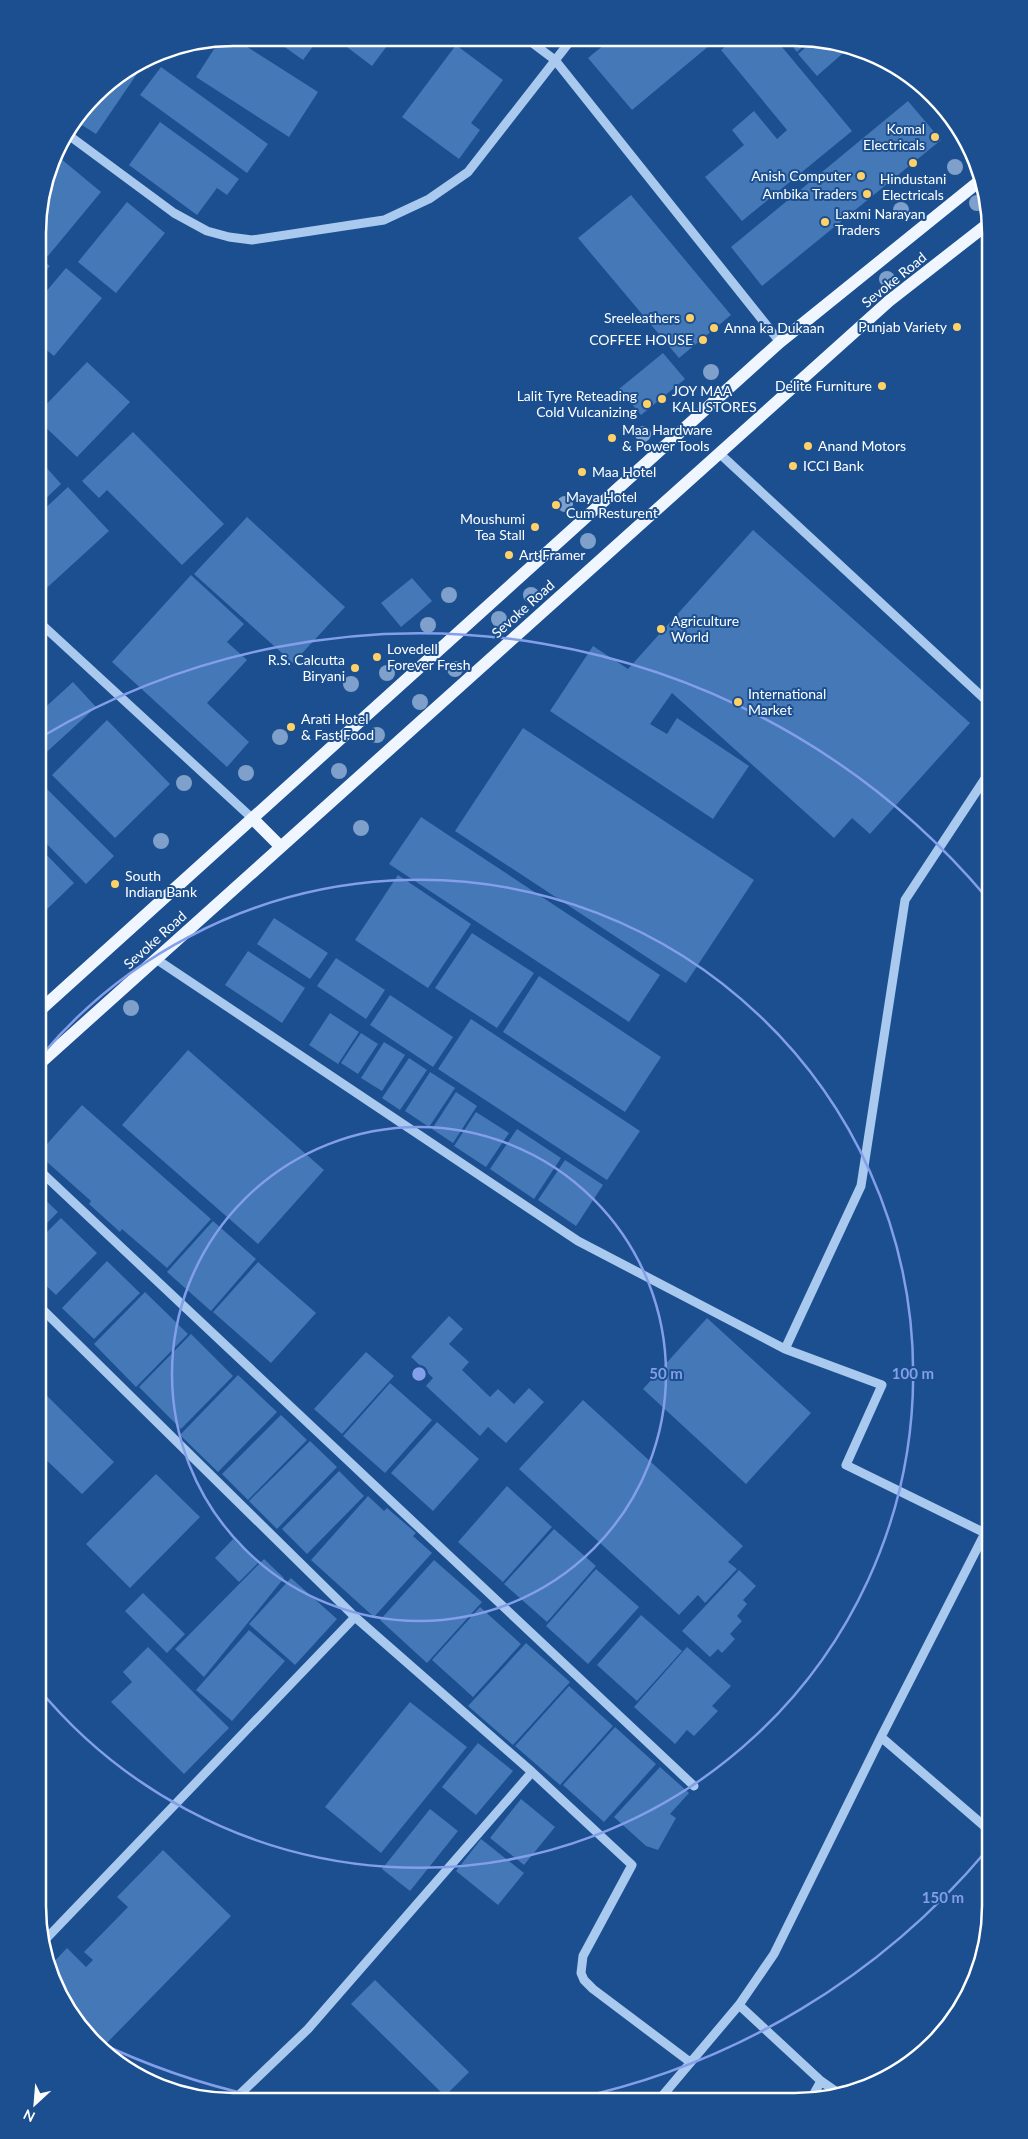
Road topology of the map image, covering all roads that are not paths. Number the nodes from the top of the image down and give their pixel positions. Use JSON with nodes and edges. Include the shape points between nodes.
{"nodes":[{"id":1,"x":536,"y":46,"type":"edge"},
{"id":2,"x":566,"y":46,"type":"edge"},
{"id":3,"x":555,"y":60,"type":"junction"},
{"id":4,"x":73,"y":137,"type":"edge"},
{"id":5,"x":975,"y":186,"type":"edge"},
{"id":6,"x":982,"y":229,"type":"edge"},
{"id":7,"x":780,"y":342,"type":"junction"},
{"id":8,"x":719,"y":453,"type":"junction"},
{"id":9,"x":46,"y":628,"type":"edge"},
{"id":10,"x":982,"y":697,"type":"edge"},
{"id":11,"x":982,"y":783,"type":"edge"},
{"id":12,"x":253,"y":819,"type":"junction"},
{"id":13,"x":281,"y":847,"type":"junction"},
{"id":14,"x":156,"y":959,"type":"junction"},
{"id":15,"x":46,"y":1005,"type":"edge"},
{"id":16,"x":46,"y":1057,"type":"edge"},
{"id":17,"x":46,"y":1177,"type":"edge"},
{"id":18,"x":46,"y":1313,"type":"edge"},
{"id":19,"x":784,"y":1350,"type":"junction"},
{"id":20,"x":982,"y":1531,"type":"edge"},
{"id":21,"x":982,"y":1538,"type":"edge"},
{"id":22,"x":355,"y":1617,"type":"junction"},
{"id":23,"x":881,"y":1738,"type":"junction"},
{"id":24,"x":532,"y":1772,"type":"junction"},
{"id":25,"x":694,"y":1786,"type":"dead end"},
{"id":26,"x":982,"y":1823,"type":"edge"},
{"id":27,"x":49,"y":1936,"type":"edge"},
{"id":28,"x":740,"y":2005,"type":"junction"},
{"id":29,"x":690,"y":2062,"type":"junction"},
{"id":30,"x":821,"y":2081,"type":"junction"},
{"id":31,"x":832,"y":2089,"type":"edge"},
{"id":32,"x":815,"y":2091,"type":"edge"},
{"id":33,"x":241,"y":2093,"type":"edge"},
{"id":34,"x":665,"y":2093,"type":"edge"}],
"edges":[{"from":1,"to":3,"type":"street"},
{"from":2,"to":3,"type":"street"},
{"from":3,"to":4,"type":"street","via":[[468,172],[429,199],[384,220],[366,223],[252,240],[207,231],[174,213]]},
{"from":3,"to":7,"type":"street"},
{"from":5,"to":7,"type":"main road","name":"Sevoke Road"},
{"from":6,"to":8,"type":"main road","name":"Sevoke Road","via":[[889,301]]},
{"from":7,"to":12,"type":"main road","name":"Sevoke Road"},
{"from":8,"to":10,"type":"street"},
{"from":8,"to":13,"type":"main road","name":"Sevoke Road"},
{"from":9,"to":12,"type":"street"},
{"from":11,"to":19,"type":"street","via":[[905,900],[861,1186]]},
{"from":12,"to":13,"type":"main road"},
{"from":12,"to":15,"type":"main road","name":"Sevoke Road"},
{"from":13,"to":14,"type":"main road","name":"Sevoke Road"},
{"from":14,"to":16,"type":"main road","name":"Sevoke Road"},
{"from":14,"to":19,"type":"street","via":[[578,1241]]},
{"from":17,"to":25,"type":"street"},
{"from":18,"to":22,"type":"street"},
{"from":19,"to":20,"type":"street","via":[[882,1385],[846,1465]]},
{"from":21,"to":23,"type":"street"},
{"from":22,"to":24,"type":"street"},
{"from":22,"to":27,"type":"street"},
{"from":23,"to":26,"type":"street"},
{"from":23,"to":28,"type":"street","via":[[774,1954]]},
{"from":24,"to":29,"type":"street","via":[[632,1865],[583,1956],[580,1973],[584,1980]]},
{"from":24,"to":33,"type":"street","via":[[308,2029]]},
{"from":28,"to":29,"type":"street"},
{"from":28,"to":30,"type":"street"},
{"from":29,"to":34,"type":"street"},
{"from":30,"to":31,"type":"street"},
{"from":30,"to":32,"type":"street"}]}
